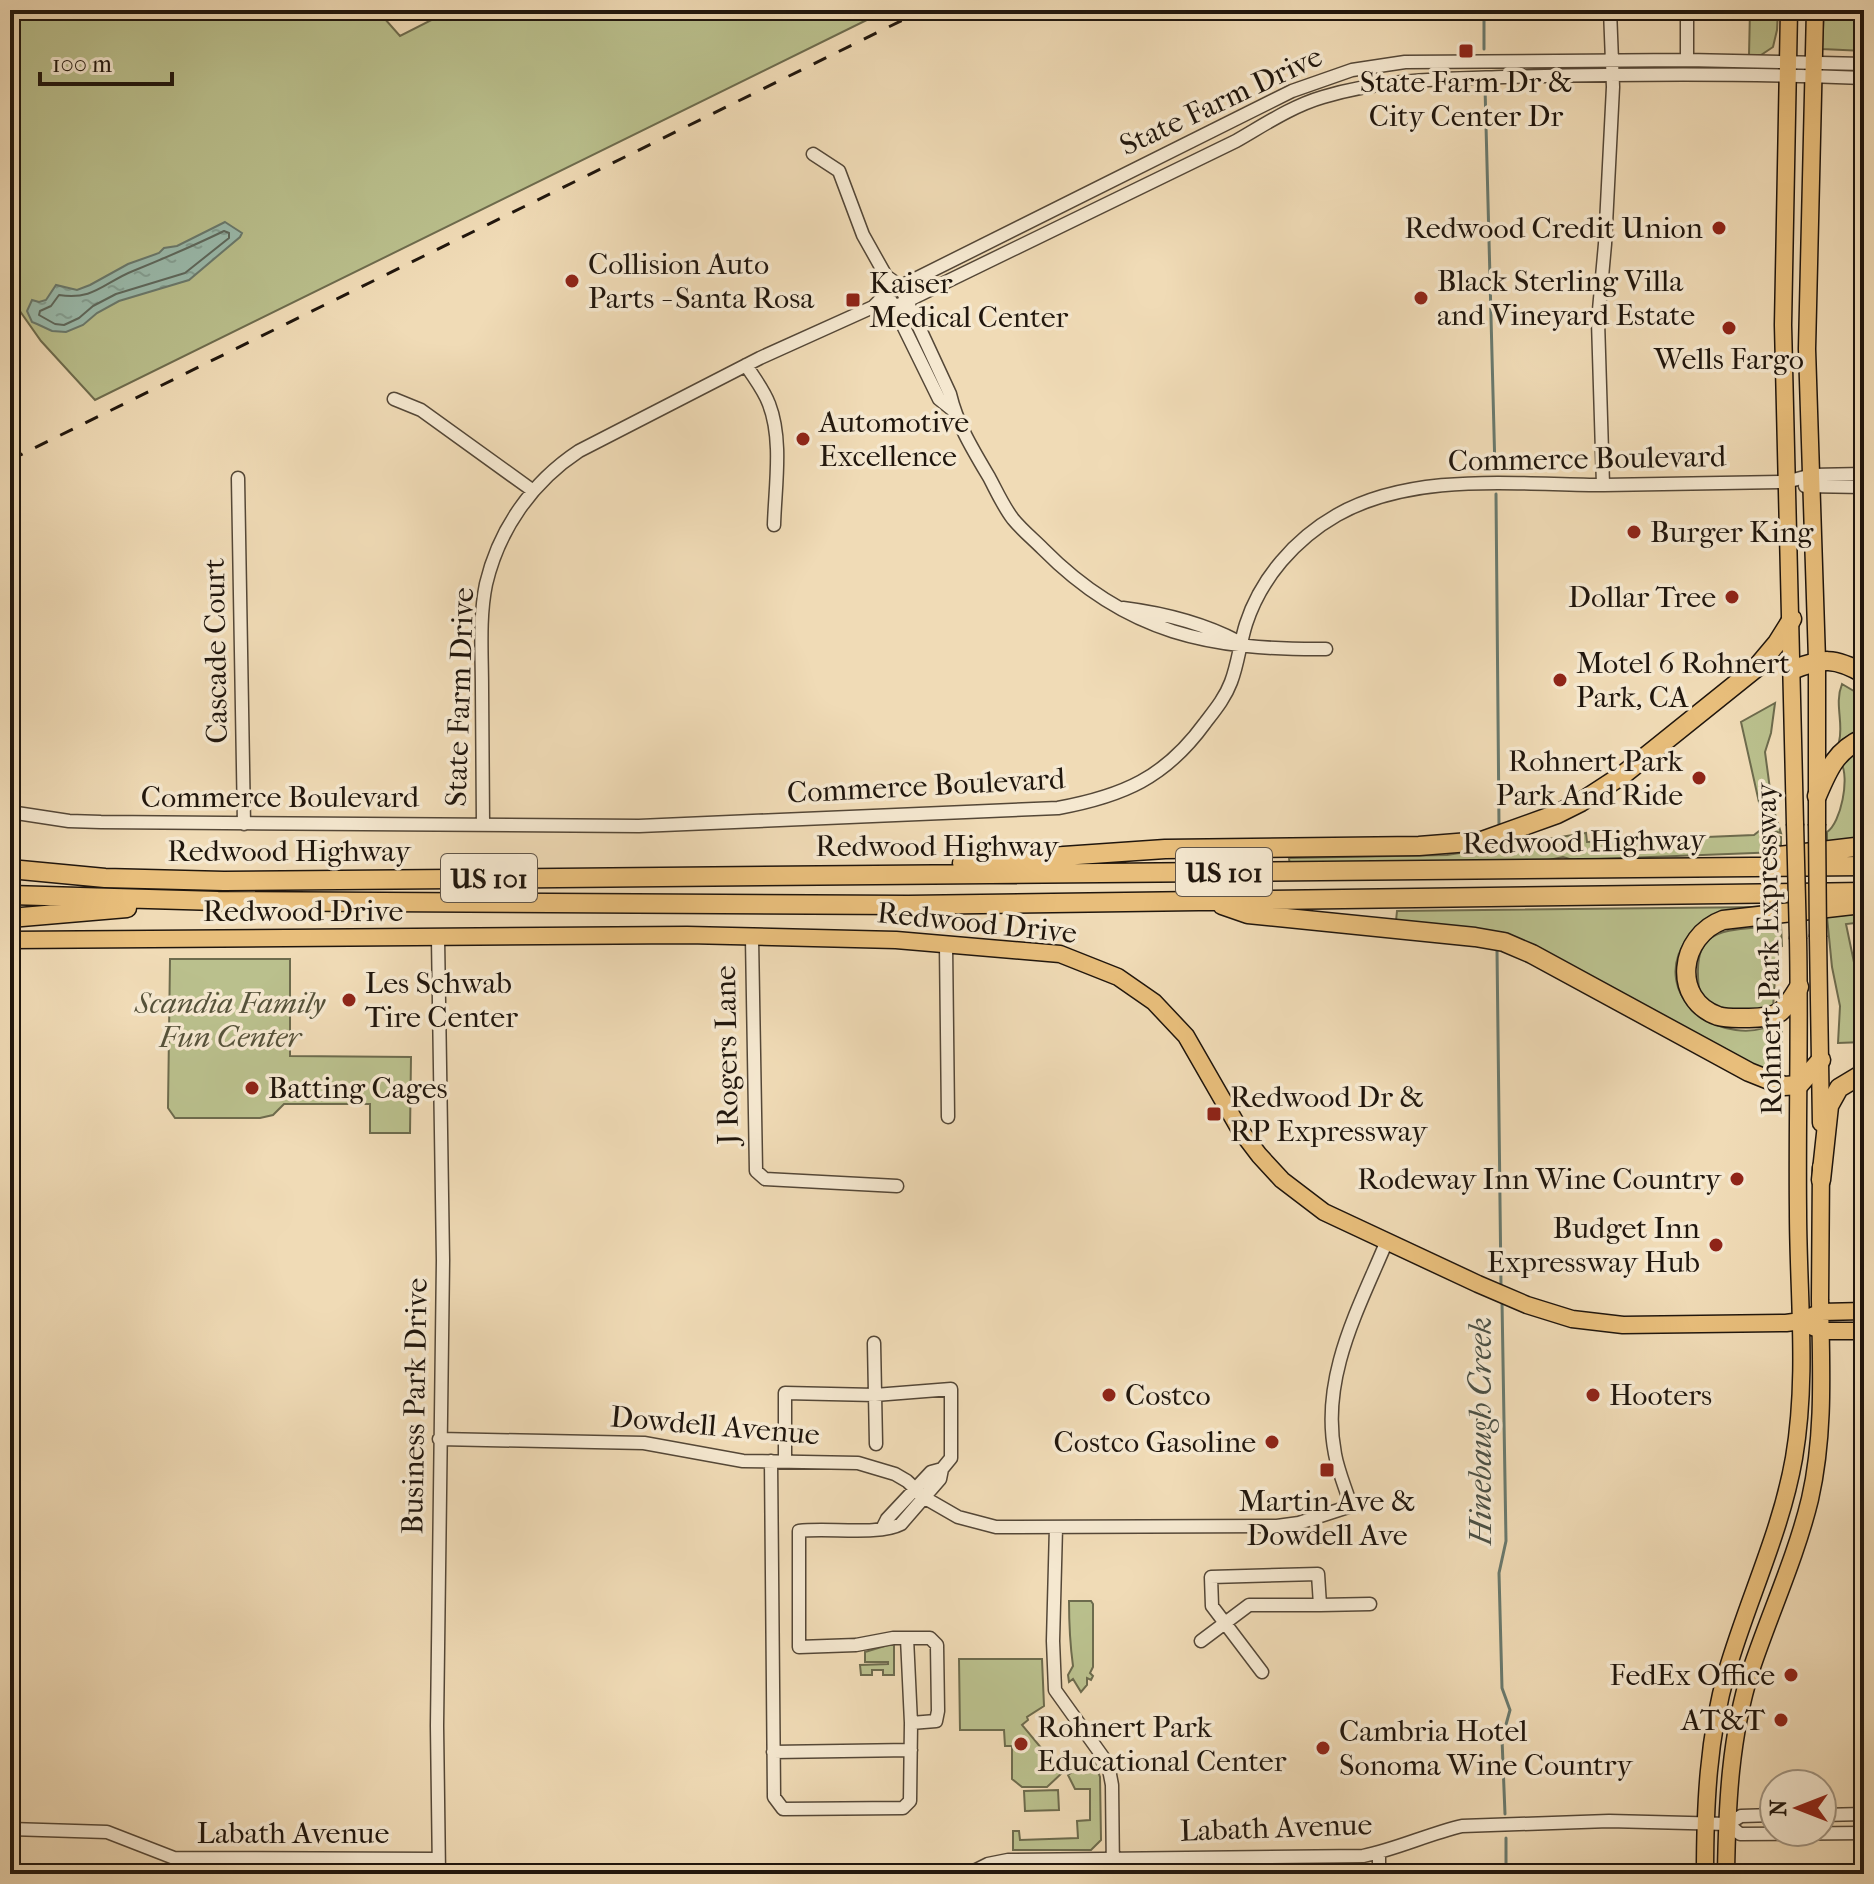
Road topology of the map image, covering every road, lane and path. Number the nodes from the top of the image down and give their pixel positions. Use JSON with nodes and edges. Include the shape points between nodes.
{"nodes":[{"id":1,"x":1610,"y":10,"type":"edge"},
{"id":2,"x":1687,"y":10,"type":"edge"},
{"id":3,"x":1789,"y":10,"type":"edge"},
{"id":4,"x":1815,"y":10,"type":"edge"},
{"id":5,"x":1687,"y":60,"type":"junction"},
{"id":6,"x":1610,"y":61,"type":"junction"},
{"id":7,"x":1864,"y":64,"type":"edge"},
{"id":8,"x":1787,"y":68,"type":"junction"},
{"id":9,"x":1813,"y":69,"type":"junction"},
{"id":10,"x":1612,"y":75,"type":"junction"},
{"id":11,"x":1864,"y":78,"type":"edge"},
{"id":12,"x":813,"y":154,"type":"dead end"},
{"id":13,"x":894,"y":290,"type":"junction"},
{"id":14,"x":907,"y":301,"type":"junction"},
{"id":15,"x":873,"y":307,"type":"junction"},
{"id":16,"x":894,"y":307,"type":"junction"},
{"id":17,"x":746,"y":365,"type":"junction"},
{"id":18,"x":394,"y":399,"type":"dead end"},
{"id":19,"x":954,"y":411,"type":"junction"},
{"id":20,"x":1864,"y":474,"type":"edge"},
{"id":21,"x":238,"y":478,"type":"dead end"},
{"id":22,"x":1786,"y":482,"type":"junction"},
{"id":23,"x":1812,"y":482,"type":"junction"},
{"id":24,"x":1603,"y":485,"type":"junction"},
{"id":25,"x":1864,"y":487,"type":"edge"},
{"id":26,"x":532,"y":490,"type":"junction"},
{"id":27,"x":774,"y":525,"type":"dead end"},
{"id":28,"x":1792,"y":619,"type":"junction"},
{"id":29,"x":1242,"y":644,"type":"junction"},
{"id":30,"x":1326,"y":649,"type":"dead end"},
{"id":31,"x":1817,"y":660,"type":"junction"},
{"id":32,"x":1792,"y":670,"type":"junction"},
{"id":33,"x":1864,"y":674,"type":"edge"},
{"id":34,"x":1864,"y":738,"type":"edge"},
{"id":35,"x":1817,"y":796,"type":"junction"},
{"id":36,"x":10,"y":812,"type":"edge"},
{"id":37,"x":244,"y":824,"type":"junction"},
{"id":38,"x":483,"y":824,"type":"junction"},
{"id":39,"x":1864,"y":846,"type":"edge"},
{"id":40,"x":10,"y":858,"type":"edge"},
{"id":41,"x":1864,"y":866,"type":"edge"},
{"id":42,"x":10,"y":869,"type":"edge"},
{"id":43,"x":1654,"y":869,"type":"junction"},
{"id":44,"x":734,"y":875,"type":"junction"},
{"id":45,"x":105,"y":878,"type":"junction"},
{"id":46,"x":1864,"y":892,"type":"edge"},
{"id":47,"x":10,"y":895,"type":"edge"},
{"id":48,"x":1205,"y":900,"type":"junction"},
{"id":49,"x":218,"y":901,"type":"junction"},
{"id":50,"x":1864,"y":904,"type":"edge"},
{"id":51,"x":10,"y":918,"type":"edge"},
{"id":52,"x":438,"y":938,"type":"junction"},
{"id":53,"x":752,"y":938,"type":"junction"},
{"id":54,"x":10,"y":940,"type":"edge"},
{"id":55,"x":946,"y":945,"type":"junction"},
{"id":56,"x":1799,"y":987,"type":"junction"},
{"id":57,"x":1821,"y":1060,"type":"junction"},
{"id":58,"x":1864,"y":1073,"type":"edge"},
{"id":59,"x":1799,"y":1085,"type":"junction"},
{"id":60,"x":948,"y":1117,"type":"dead end"},
{"id":61,"x":1821,"y":1180,"type":"junction"},
{"id":62,"x":897,"y":1186,"type":"dead end"},
{"id":63,"x":1386,"y":1243,"type":"junction"},
{"id":64,"x":1864,"y":1311,"type":"edge"},
{"id":65,"x":1821,"y":1312,"type":"junction"},
{"id":66,"x":1801,"y":1321,"type":"junction"},
{"id":67,"x":1822,"y":1331,"type":"junction"},
{"id":68,"x":1864,"y":1331,"type":"edge"},
{"id":69,"x":874,"y":1343,"type":"dead end"},
{"id":70,"x":875,"y":1395,"type":"junction"},
{"id":71,"x":439,"y":1439,"type":"junction"},
{"id":72,"x":876,"y":1444,"type":"dead end"},
{"id":73,"x":778,"y":1461,"type":"junction"},
{"id":74,"x":920,"y":1494,"type":"junction"},
{"id":75,"x":1056,"y":1527,"type":"junction"},
{"id":76,"x":772,"y":1530,"type":"junction"},
{"id":77,"x":799,"y":1531,"type":"junction"},
{"id":78,"x":1762,"y":1574,"type":"junction"},
{"id":79,"x":1782,"y":1581,"type":"junction"},
{"id":80,"x":1370,"y":1604,"type":"dead end"},
{"id":81,"x":1320,"y":1605,"type":"junction"},
{"id":82,"x":1225,"y":1623,"type":"junction"},
{"id":83,"x":907,"y":1638,"type":"junction"},
{"id":84,"x":1201,"y":1641,"type":"dead end"},
{"id":85,"x":773,"y":1647,"type":"junction"},
{"id":86,"x":799,"y":1647,"type":"junction"},
{"id":87,"x":1262,"y":1672,"type":"dead end"},
{"id":88,"x":911,"y":1723,"type":"junction"},
{"id":89,"x":911,"y":1750,"type":"junction"},
{"id":90,"x":773,"y":1752,"type":"junction"},
{"id":91,"x":1864,"y":1814,"type":"edge"},
{"id":92,"x":1758,"y":1815,"type":"edge"},
{"id":93,"x":1838,"y":1815,"type":"edge"},
{"id":94,"x":1706,"y":1823,"type":"junction"},
{"id":95,"x":1728,"y":1824,"type":"junction"},
{"id":96,"x":10,"y":1829,"type":"edge"},
{"id":97,"x":1864,"y":1833,"type":"edge"},
{"id":98,"x":1379,"y":1853,"type":"junction"},
{"id":99,"x":437,"y":1859,"type":"junction"},
{"id":100,"x":1113,"y":1859,"type":"junction"},
{"id":101,"x":439,"y":1874,"type":"edge"},
{"id":102,"x":968,"y":1874,"type":"edge"},
{"id":103,"x":1113,"y":1874,"type":"edge"},
{"id":104,"x":1379,"y":1874,"type":"edge"},
{"id":105,"x":1705,"y":1874,"type":"edge"},
{"id":106,"x":1726,"y":1874,"type":"edge"}],
"edges":[{"from":1,"to":6,"type":"street"},
{"from":2,"to":5,"type":"street"},
{"from":3,"to":8,"type":"main road","name":"Rohnert Park Expressway"},
{"from":4,"to":9,"type":"main road","name":"Rohnert Park Expressway"},
{"from":5,"to":6,"type":"street","name":"State Farm Drive"},
{"from":5,"to":8,"type":"street","name":"State Farm Drive"},
{"from":6,"to":10,"type":"street"},
{"from":6,"to":13,"type":"street","name":"State Farm Drive","via":[[1384,63],[1310,83]]},
{"from":7,"to":9,"type":"street","name":"State Farm Drive"},
{"from":8,"to":9,"type":"street","name":"State Farm Drive"},
{"from":8,"to":10,"type":"street","name":"State Farm Drive"},
{"from":8,"to":22,"type":"main road","name":"Rohnert Park Expressway"},
{"from":9,"to":11,"type":"street","name":"State Farm Drive"},
{"from":9,"to":23,"type":"main road","name":"Rohnert Park Expressway","via":[[1807,287]]},
{"from":10,"to":14,"type":"street","name":"State Farm Drive","via":[[1406,80],[1318,98]]},
{"from":10,"to":24,"type":"street","via":[[1598,321]]},
{"from":12,"to":13,"type":"street","via":[[839,171],[863,235]]},
{"from":13,"to":14,"type":"street"},
{"from":13,"to":15,"type":"street","name":"State Farm Drive"},
{"from":13,"to":16,"type":"street"},
{"from":14,"to":16,"type":"street","name":"State Farm Drive"},
{"from":14,"to":19,"type":"street"},
{"from":15,"to":16,"type":"street","name":"State Farm Drive"},
{"from":15,"to":17,"type":"street","name":"State Farm Drive"},
{"from":16,"to":19,"type":"street","via":[[939,399]]},
{"from":17,"to":26,"type":"street","name":"State Farm Drive","via":[[579,451]]},
{"from":17,"to":27,"type":"street","via":[[768,400],[776,433]]},
{"from":18,"to":26,"type":"street","via":[[421,410]]},
{"from":19,"to":29,"type":"street","via":[[1012,518],[1063,569],[1121,607],[1220,632]]},
{"from":20,"to":23,"type":"street","name":"Commerce Boulevard"},
{"from":21,"to":37,"type":"street","name":"Cascade Court"},
{"from":22,"to":23,"type":"street","name":"Commerce Boulevard"},
{"from":22,"to":24,"type":"street","name":"Commerce Boulevard"},
{"from":22,"to":28,"type":"main road","name":"Rohnert Park Expressway"},
{"from":23,"to":25,"type":"street","name":"Commerce Boulevard"},
{"from":23,"to":31,"type":"main road","name":"Rohnert Park Expressway"},
{"from":24,"to":29,"type":"street","name":"Commerce Boulevard","via":[[1465,483],[1391,494],[1340,513],[1288,552],[1257,596]]},
{"from":26,"to":38,"type":"street","name":"State Farm Drive","via":[[507,527],[486,586]]},
{"from":28,"to":32,"type":"main road","name":"Rohnert Park Expressway"},
{"from":28,"to":44,"type":"highway","via":[[1756,668],[1624,774],[1557,814],[1482,841],[1124,851]]},
{"from":29,"to":30,"type":"street","via":[[1266,650]]},
{"from":29,"to":38,"type":"street","name":"Commerce Boulevard","via":[[1220,703],[1185,751],[1143,781],[1100,800],[1058,808],[639,826]]},
{"from":31,"to":32,"type":"highway"},
{"from":31,"to":33,"type":"highway"},
{"from":31,"to":35,"type":"main road","name":"Rohnert Park Expressway"},
{"from":32,"to":56,"type":"main road","name":"Rohnert Park Expressway","bridge":true},
{"from":34,"to":35,"type":"highway","via":[[1840,752]]},
{"from":35,"to":57,"type":"main road","name":"Rohnert Park Expressway","bridge":true},
{"from":36,"to":37,"type":"street","name":"Commerce Boulevard","via":[[69,821]]},
{"from":37,"to":38,"type":"street","name":"Commerce Boulevard"},
{"from":39,"to":43,"type":"highway"},
{"from":40,"to":45,"type":"highway"},
{"from":41,"to":43,"type":"highway","name":"Redwood Highway","number":"US 101"},
{"from":42,"to":45,"type":"highway","name":"Redwood Highway","number":"US 101"},
{"from":43,"to":44,"type":"highway","name":"Redwood Highway","number":"US 101"},
{"from":44,"to":45,"type":"highway","name":"Redwood Highway","number":"US 101"},
{"from":46,"to":48,"type":"highway","name":"Redwood Highway","number":"US 101"},
{"from":47,"to":49,"type":"highway","name":"Redwood Highway","number":"US 101"},
{"from":48,"to":49,"type":"highway","name":"Redwood Highway","number":"US 101","via":[[908,905]]},
{"from":48,"to":59,"type":"highway","via":[[1248,914],[1504,942],[1749,1072],[1784,1086]]},
{"from":49,"to":51,"type":"highway"},
{"from":50,"to":56,"type":"highway","via":[[1723,920],[1703,930],[1690,947],[1688,985],[1695,999],[1717,1015],[1772,1015]]},
{"from":52,"to":53,"type":"main road","name":"Redwood Drive"},
{"from":52,"to":54,"type":"main road","name":"Redwood Drive"},
{"from":52,"to":71,"type":"street","name":"Business Park Drive","via":[[443,1260]]},
{"from":53,"to":55,"type":"main road","name":"Redwood Drive"},
{"from":53,"to":62,"type":"street","name":"J Rogers Lane","via":[[756,1171],[765,1179]]},
{"from":55,"to":60,"type":"street"},
{"from":55,"to":63,"type":"main road","name":"Redwood Drive","via":[[1060,954],[1133,986],[1186,1036],[1240,1130],[1282,1180],[1324,1212]]},
{"from":56,"to":59,"type":"main road","name":"Rohnert Park Expressway"},
{"from":57,"to":59,"type":"highway"},
{"from":57,"to":61,"type":"main road","name":"Rohnert Park Expressway"},
{"from":58,"to":61,"type":"highway","via":[[1839,1088],[1829,1106]]},
{"from":59,"to":66,"type":"main road","name":"Rohnert Park Expressway"},
{"from":61,"to":65,"type":"main road","name":"Rohnert Park Expressway"},
{"from":63,"to":66,"type":"main road","name":"Redwood Drive","via":[[1515,1300],[1593,1323]]},
{"from":63,"to":75,"type":"street","name":"Dowdell Avenue","via":[[1344,1341],[1333,1388],[1335,1456],[1351,1506],[1277,1526]]},
{"from":64,"to":65,"type":"main road","name":"Redwood Drive"},
{"from":65,"to":66,"type":"main road","name":"Redwood Drive"},
{"from":65,"to":67,"type":"main road","name":"Rohnert Park Expressway"},
{"from":66,"to":67,"type":"main road","name":"Redwood Drive"},
{"from":66,"to":78,"type":"main road","name":"Rohnert Park Expressway","via":[[1802,1388],[1794,1458]]},
{"from":67,"to":68,"type":"main road","name":"Redwood Drive"},
{"from":67,"to":79,"type":"main road","name":"Rohnert Park Expressway","via":[[1817,1460],[1807,1510]]},
{"from":69,"to":70,"type":"street"},
{"from":70,"to":72,"type":"street"},
{"from":70,"to":73,"type":"street","via":[[785,1393]]},
{"from":70,"to":74,"type":"street","via":[[951,1389],[951,1458],[931,1472]]},
{"from":71,"to":73,"type":"street","name":"Dowdell Avenue","via":[[644,1443],[728,1459]]},
{"from":71,"to":99,"type":"street","name":"Business Park Drive"},
{"from":73,"to":74,"type":"street","name":"Dowdell Avenue","via":[[872,1465],[895,1474]]},
{"from":73,"to":76,"type":"street"},
{"from":74,"to":75,"type":"street","name":"Dowdell Avenue","via":[[983,1525]]},
{"from":74,"to":77,"type":"street","via":[[883,1527]]},
{"from":75,"to":100,"type":"street","via":[[1055,1690],[1108,1764]]},
{"from":76,"to":77,"type":"street"},
{"from":76,"to":85,"type":"street"},
{"from":77,"to":86,"type":"street"},
{"from":78,"to":79,"type":"main road"},
{"from":78,"to":94,"type":"main road","name":"Rohnert Park Expressway","via":[[1742,1624],[1712,1736]]},
{"from":79,"to":95,"type":"main road","name":"Rohnert Park Expressway","via":[[1742,1706]]},
{"from":80,"to":81,"type":"street"},
{"from":81,"to":82,"type":"street","via":[[1249,1605]]},
{"from":81,"to":82,"type":"street","via":[[1318,1574],[1211,1577],[1212,1606]]},
{"from":82,"to":84,"type":"street"},
{"from":82,"to":87,"type":"street"},
{"from":83,"to":86,"type":"street"},
{"from":83,"to":88,"type":"street"},
{"from":83,"to":88,"type":"street","via":[[930,1638],[937,1645],[936,1721]]},
{"from":85,"to":86,"type":"street"},
{"from":85,"to":90,"type":"street"},
{"from":88,"to":89,"type":"street"},
{"from":89,"to":90,"type":"street"},
{"from":89,"to":90,"type":"street","via":[[910,1801],[903,1808],[783,1809],[774,1797]]},
{"from":91,"to":93,"type":"street"},
{"from":92,"to":95,"type":"street","name":"Labath Avenue","via":[[1741,1816]]},
{"from":94,"to":95,"type":"street","name":"Labath Avenue"},
{"from":94,"to":98,"type":"street","name":"Labath Avenue","via":[[1462,1826]]},
{"from":94,"to":105,"type":"main road","name":"Rohnert Park Expressway"},
{"from":95,"to":97,"type":"street","name":"Labath Avenue","via":[[1740,1834]]},
{"from":95,"to":106,"type":"main road","name":"Rohnert Park Expressway"},
{"from":96,"to":99,"type":"street","name":"Labath Avenue","via":[[107,1832],[186,1859]]},
{"from":98,"to":100,"type":"street","name":"Labath Avenue"},
{"from":98,"to":104,"type":"street"},
{"from":99,"to":101,"type":"street","name":"Business Park Drive"},
{"from":100,"to":102,"type":"street","name":"Labath Avenue","via":[[1008,1860]]},
{"from":100,"to":103,"type":"street"}]}
